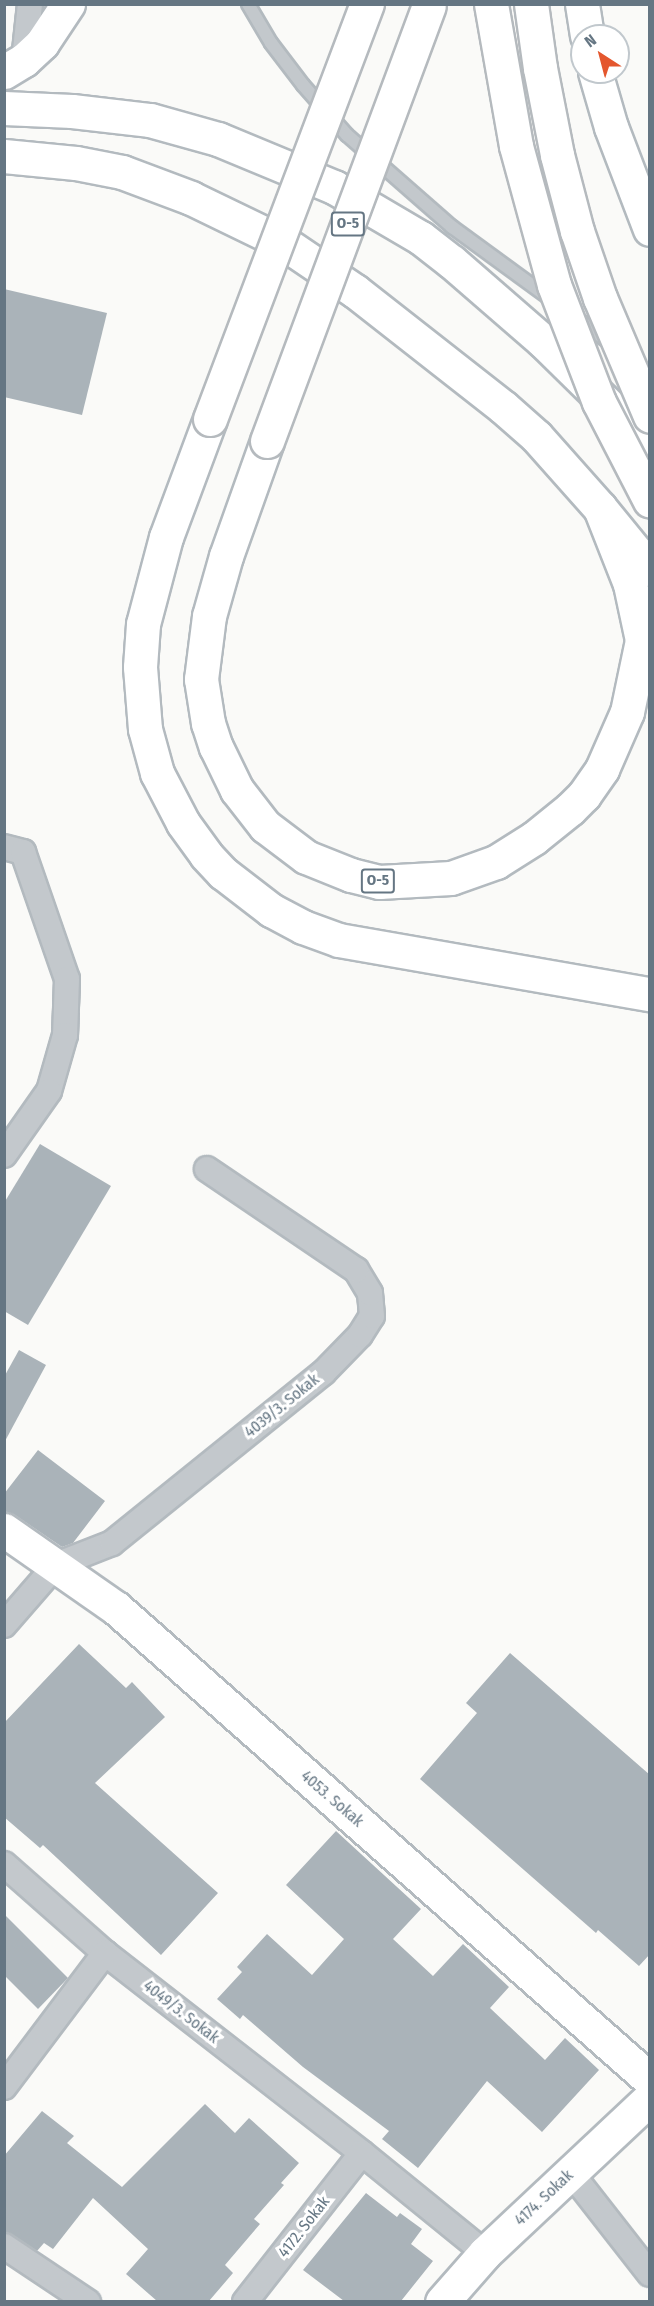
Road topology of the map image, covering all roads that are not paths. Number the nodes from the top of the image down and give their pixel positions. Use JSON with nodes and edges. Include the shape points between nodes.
{"nodes":[{"id":1,"x":30,"y":4,"type":"edge"},
{"id":2,"x":68,"y":4,"type":"edge"},
{"id":3,"x":248,"y":4,"type":"edge"},
{"id":4,"x":367,"y":4,"type":"edge"},
{"id":5,"x":491,"y":4,"type":"edge"},
{"id":6,"x":531,"y":4,"type":"edge"},
{"id":7,"x":582,"y":4,"type":"edge"},
{"id":8,"x":430,"y":5,"type":"edge"},
{"id":9,"x":585,"y":24,"type":"edge"},
{"id":10,"x":14,"y":66,"type":"edge"},
{"id":11,"x":598,"y":84,"type":"edge"},
{"id":12,"x":4,"y":108,"type":"edge"},
{"id":13,"x":4,"y":156,"type":"edge"},
{"id":14,"x":650,"y":229,"type":"edge"},
{"id":15,"x":644,"y":369,"type":"dead end"},
{"id":16,"x":650,"y":416,"type":"edge"},
{"id":17,"x":650,"y":446,"type":"edge"},
{"id":18,"x":650,"y":501,"type":"edge"},
{"id":19,"x":600,"y":508,"type":"junction"},
{"id":20,"x":650,"y":569,"type":"edge"},
{"id":21,"x":4,"y":847,"type":"edge"},
{"id":22,"x":650,"y":994,"type":"edge"},
{"id":23,"x":4,"y":1155,"type":"edge"},
{"id":24,"x":207,"y":1169,"type":"dead end"},
{"id":25,"x":4,"y":1530,"type":"edge"},
{"id":26,"x":56,"y":1565,"type":"junction"},
{"id":27,"x":4,"y":1625,"type":"edge"},
{"id":28,"x":6,"y":1867,"type":"edge"},
{"id":29,"x":105,"y":1953,"type":"junction"},
{"id":30,"x":650,"y":2080,"type":"edge"},
{"id":31,"x":4,"y":2086,"type":"edge"},
{"id":32,"x":650,"y":2098,"type":"edge"},
{"id":33,"x":362,"y":2153,"type":"junction"},
{"id":34,"x":571,"y":2173,"type":"junction"},
{"id":35,"x":4,"y":2246,"type":"edge"},
{"id":36,"x":485,"y":2253,"type":"junction"},
{"id":37,"x":650,"y":2274,"type":"edge"},
{"id":38,"x":88,"y":2301,"type":"edge"},
{"id":39,"x":245,"y":2301,"type":"edge"},
{"id":40,"x":442,"y":2301,"type":"edge"}],
"edges":[{"from":1,"to":10,"type":"street"},
{"from":2,"to":10,"type":"main road","via":[[42,43]]},
{"from":3,"to":15,"type":"lane","via":[[284,60],[347,135],[452,227]]},
{"from":4,"to":22,"type":"main road","bridge":true,"via":[[166,537],[143,624],[140,667],[145,729],[157,773],[183,822],[223,873],[271,910],[303,927],[339,940]]},
{"from":5,"to":18,"type":"main road","bridge":true,"via":[[518,157],[554,285],[599,402]]},
{"from":6,"to":16,"type":"main road","bridge":true,"via":[[557,154],[577,231],[600,298]]},
{"from":7,"to":9,"type":"main road"},
{"from":8,"to":19,"type":"main road","number":"O-5","bridge":true,"via":[[267,441],[209,616],[201,679],[208,723],[237,790],[265,826],[306,857],[351,875],[379,882],[452,878],[505,858],[570,809],[584,795],[615,744],[627,712],[642,640],[630,584]]},
{"from":11,"to":14,"type":"main road"},
{"from":12,"to":17,"type":"main road","via":[[150,120],[218,139],[334,187],[390,218],[452,262],[552,350]]},
{"from":13,"to":19,"type":"main road","via":[[122,172],[191,198],[284,243],[355,291],[503,407],[536,436]]},
{"from":19,"to":20,"type":"main road"},
{"from":21,"to":23,"type":"street","via":[[23,852],[67,979],[65,1035],[49,1091]]},
{"from":24,"to":26,"type":"street","name":"4039/3. Sokak","via":[[356,1270],[370,1293],[372,1316],[360,1335],[323,1373],[112,1543]]},
{"from":25,"to":26,"type":"main road","name":"4053. Sokak"},
{"from":26,"to":27,"type":"street","name":"4039/3. Sokak"},
{"from":26,"to":30,"type":"main road","name":"4053. Sokak","via":[[116,1608]]},
{"from":28,"to":29,"type":"street","name":"4049/3. Sokak"},
{"from":29,"to":31,"type":"street"},
{"from":29,"to":33,"type":"street","name":"4049/3. Sokak"},
{"from":32,"to":34,"type":"main road","name":"4174. Sokak"},
{"from":33,"to":36,"type":"street","name":"4049/3. Sokak"},
{"from":33,"to":39,"type":"street","name":"4172. Sokak"},
{"from":34,"to":36,"type":"main road","name":"4174. Sokak"},
{"from":34,"to":37,"type":"street"},
{"from":35,"to":38,"type":"street"},
{"from":36,"to":40,"type":"main road","name":"4174. Sokak"}]}
